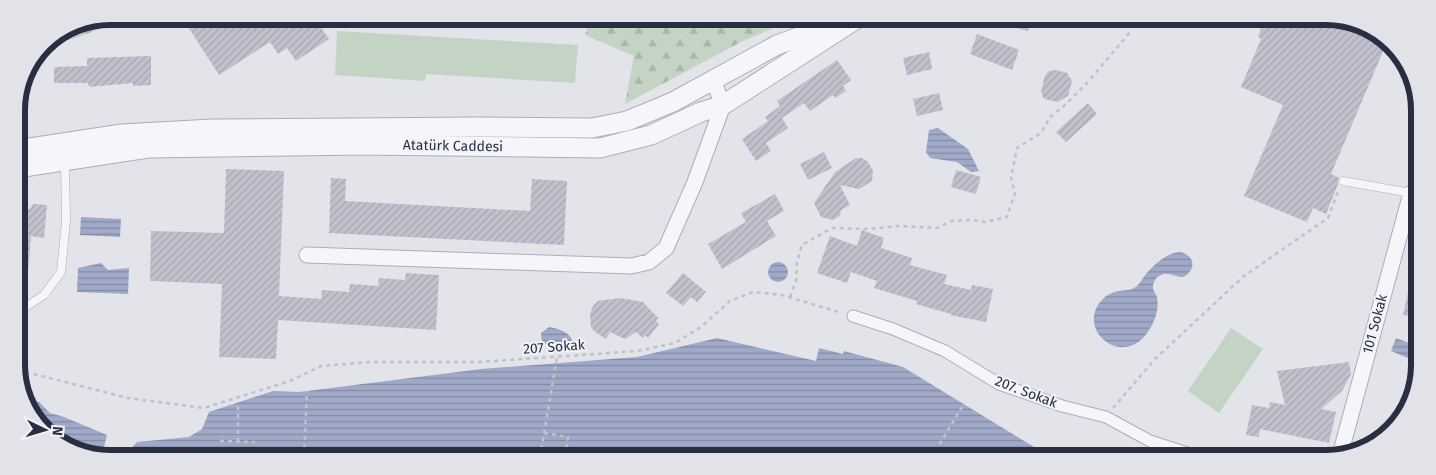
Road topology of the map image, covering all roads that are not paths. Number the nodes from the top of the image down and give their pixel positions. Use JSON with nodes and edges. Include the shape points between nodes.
{"nodes":[{"id":1,"x":831,"y":25,"type":"edge"},
{"id":2,"x":847,"y":25,"type":"edge"},
{"id":3,"x":713,"y":80,"type":"junction"},
{"id":4,"x":723,"y":105,"type":"junction"},
{"id":5,"x":25,"y":149,"type":"edge"},
{"id":6,"x":65,"y":161,"type":"junction"},
{"id":7,"x":25,"y":167,"type":"edge"},
{"id":8,"x":1343,"y":181,"type":"road end"},
{"id":9,"x":1411,"y":193,"type":"edge"},
{"id":10,"x":1411,"y":205,"type":"edge"},
{"id":11,"x":306,"y":255,"type":"dead end"},
{"id":12,"x":25,"y":307,"type":"edge"},
{"id":13,"x":853,"y":316,"type":"road end"},
{"id":14,"x":1342,"y":448,"type":"edge"},
{"id":15,"x":1178,"y":450,"type":"edge"}],
"edges":[{"from":1,"to":3,"type":"street","name":"Atatürk Caddesi","via":[[777,45]]},
{"from":2,"to":4,"type":"street","name":"Atatürk Caddesi"},
{"from":3,"to":4,"type":"street"},
{"from":3,"to":5,"type":"street","name":"Atatürk Caddesi","via":[[673,102],[636,117],[592,128],[212,129],[122,134]]},
{"from":4,"to":6,"type":"street","name":"Atatürk Caddesi","via":[[651,135],[600,148],[361,145],[148,148]]},
{"from":4,"to":11,"type":"street","via":[[695,182],[666,248],[649,262],[631,266]]},
{"from":6,"to":7,"type":"street","name":"Atatürk Caddesi"},
{"from":6,"to":12,"type":"lane","via":[[66,221],[61,272],[44,295]]},
{"from":8,"to":9,"type":"lane"},
{"from":10,"to":14,"type":"street","name":"101 Sokak"},
{"from":13,"to":15,"type":"street","name":"207. Sokak","via":[[894,328],[945,351],[998,384],[1106,417],[1150,441]]}]}
